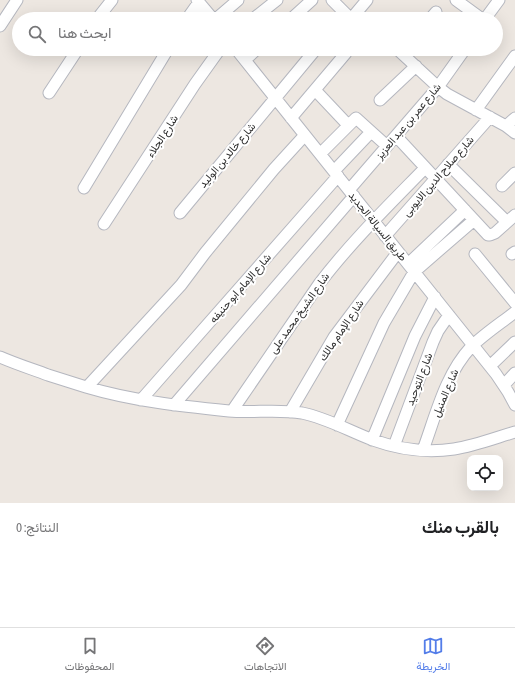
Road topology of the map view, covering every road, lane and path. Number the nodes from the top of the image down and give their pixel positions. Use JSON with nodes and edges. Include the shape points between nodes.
{"nodes":[{"id":1,"x":18,"y":0,"type":"edge"},
{"id":2,"x":238,"y":0,"type":"edge"},
{"id":3,"x":277,"y":0,"type":"edge"},
{"id":4,"x":312,"y":0,"type":"edge"},
{"id":5,"x":332,"y":0,"type":"edge"},
{"id":6,"x":367,"y":0,"type":"edge"},
{"id":7,"x":456,"y":0,"type":"edge"},
{"id":8,"x":499,"y":0,"type":"edge"},
{"id":9,"x":110,"y":1,"type":"edge"},
{"id":10,"x":198,"y":1,"type":"edge"},
{"id":11,"x":103,"y":12,"type":"edge"},
{"id":12,"x":191,"y":12,"type":"edge"},
{"id":13,"x":207,"y":12,"type":"edge"},
{"id":14,"x":224,"y":12,"type":"edge"},
{"id":15,"x":262,"y":12,"type":"edge"},
{"id":16,"x":299,"y":12,"type":"edge"},
{"id":17,"x":344,"y":12,"type":"edge"},
{"id":18,"x":357,"y":12,"type":"edge"},
{"id":19,"x":472,"y":12,"type":"edge"},
{"id":20,"x":491,"y":12,"type":"edge"},
{"id":21,"x":0,"y":25,"type":"edge"},
{"id":22,"x":73,"y":56,"type":"edge"},
{"id":23,"x":164,"y":56,"type":"edge"},
{"id":24,"x":215,"y":56,"type":"edge"},
{"id":25,"x":242,"y":56,"type":"edge"},
{"id":26,"x":249,"y":56,"type":"edge"},
{"id":27,"x":310,"y":56,"type":"edge"},
{"id":28,"x":343,"y":56,"type":"edge"},
{"id":29,"x":406,"y":56,"type":"edge"},
{"id":30,"x":460,"y":56,"type":"edge"},
{"id":31,"x":515,"y":56,"type":"edge"},
{"id":32,"x":245,"y":60,"type":"junction"},
{"id":33,"x":416,"y":66,"type":"junction"},
{"id":34,"x":438,"y":88,"type":"junction"},
{"id":35,"x":315,"y":90,"type":"junction"},
{"id":36,"x":49,"y":93,"type":"dead end"},
{"id":37,"x":275,"y":97,"type":"junction"},
{"id":38,"x":380,"y":100,"type":"dead end"},
{"id":39,"x":476,"y":110,"type":"junction"},
{"id":40,"x":490,"y":117,"type":"junction"},
{"id":41,"x":291,"y":118,"type":"junction"},
{"id":42,"x":515,"y":118,"type":"edge"},
{"id":43,"x":348,"y":125,"type":"junction"},
{"id":44,"x":506,"y":126,"type":"junction"},
{"id":45,"x":371,"y":132,"type":"junction"},
{"id":46,"x":515,"y":133,"type":"edge"},
{"id":47,"x":305,"y":135,"type":"junction"},
{"id":48,"x":396,"y":136,"type":"junction"},
{"id":49,"x":387,"y":146,"type":"junction"},
{"id":50,"x":320,"y":154,"type":"junction"},
{"id":51,"x":448,"y":164,"type":"junction"},
{"id":52,"x":425,"y":168,"type":"junction"},
{"id":53,"x":515,"y":173,"type":"edge"},
{"id":54,"x":336,"y":174,"type":"junction"},
{"id":55,"x":435,"y":179,"type":"junction"},
{"id":56,"x":502,"y":186,"type":"dead end"},
{"id":57,"x":84,"y":188,"type":"dead end"},
{"id":58,"x":351,"y":193,"type":"junction"},
{"id":59,"x":465,"y":210,"type":"junction"},
{"id":60,"x":180,"y":213,"type":"dead end"},
{"id":61,"x":511,"y":218,"type":"edge"},
{"id":62,"x":474,"y":220,"type":"junction"},
{"id":63,"x":374,"y":221,"type":"junction"},
{"id":64,"x":104,"y":224,"type":"dead end"},
{"id":65,"x":385,"y":236,"type":"junction"},
{"id":66,"x":398,"y":252,"type":"junction"},
{"id":67,"x":475,"y":254,"type":"dead end"},
{"id":68,"x":411,"y":268,"type":"junction"},
{"id":69,"x":435,"y":297,"type":"junction"},
{"id":70,"x":515,"y":303,"type":"edge"},
{"id":71,"x":515,"y":312,"type":"edge"},
{"id":72,"x":449,"y":315,"type":"junction"},
{"id":73,"x":515,"y":342,"type":"edge"},
{"id":74,"x":473,"y":345,"type":"junction"},
{"id":75,"x":0,"y":357,"type":"edge"},
{"id":76,"x":490,"y":366,"type":"junction"},
{"id":77,"x":515,"y":373,"type":"edge"},
{"id":78,"x":504,"y":385,"type":"junction"},
{"id":79,"x":87,"y":387,"type":"junction"},
{"id":80,"x":141,"y":400,"type":"junction"},
{"id":81,"x":174,"y":405,"type":"junction"},
{"id":82,"x":515,"y":405,"type":"edge"},
{"id":83,"x":232,"y":411,"type":"junction"},
{"id":84,"x":290,"y":412,"type":"junction"},
{"id":85,"x":337,"y":424,"type":"junction"},
{"id":86,"x":515,"y":432,"type":"edge"},
{"id":87,"x":372,"y":440,"type":"junction"},
{"id":88,"x":394,"y":446,"type":"junction"},
{"id":89,"x":422,"y":450,"type":"junction"}],
"edges":[{"from":1,"to":21,"type":"street"},
{"from":2,"to":14,"type":"street"},
{"from":3,"to":15,"type":"street"},
{"from":4,"to":16,"type":"street"},
{"from":5,"to":17,"type":"street"},
{"from":6,"to":18,"type":"street"},
{"from":7,"to":19,"type":"street"},
{"from":8,"to":20,"type":"street"},
{"from":9,"to":11,"type":"street"},
{"from":10,"to":12,"type":"street"},
{"from":10,"to":13,"type":"street"},
{"from":22,"to":36,"type":"street"},
{"from":23,"to":57,"type":"street"},
{"from":24,"to":64,"type":"street","name":"شارع الجلاء"},
{"from":25,"to":32,"type":"street","name":"طريق السيالة الجديد"},
{"from":26,"to":32,"type":"street"},
{"from":27,"to":37,"type":"street","name":"شارع خالد بن الوليد"},
{"from":28,"to":35,"type":"street"},
{"from":29,"to":33,"type":"street"},
{"from":30,"to":34,"type":"street","name":"شارع عمر بن عبد العزيز"},
{"from":31,"to":39,"type":"street"},
{"from":32,"to":37,"type":"street","name":"طريق السيالة الجديد"},
{"from":33,"to":34,"type":"street"},
{"from":33,"to":38,"type":"street"},
{"from":34,"to":39,"type":"street"},
{"from":34,"to":48,"type":"street","name":"شارع عمر بن عبد العزيز"},
{"from":35,"to":41,"type":"street"},
{"from":35,"to":43,"type":"street"},
{"from":37,"to":41,"type":"street","name":"طريق السيالة الجديد"},
{"from":37,"to":60,"type":"street","name":"شارع خالد بن الوليد"},
{"from":39,"to":40,"type":"street"},
{"from":40,"to":44,"type":"street"},
{"from":40,"to":51,"type":"street","name":"شارع صلاح الدين الايوبى"},
{"from":41,"to":47,"type":"street","name":"طريق السيالة الجديد"},
{"from":42,"to":44,"type":"street"},
{"from":43,"to":45,"type":"street","via":[[357,118]]},
{"from":43,"to":50,"type":"street"},
{"from":44,"to":46,"type":"street"},
{"from":45,"to":49,"type":"street"},
{"from":45,"to":54,"type":"street","name":"شارع الإمام ابو حنيفه"},
{"from":47,"to":50,"type":"street","name":"طريق السيالة الجديد"},
{"from":47,"to":79,"type":"street","via":[[274,169],[177,290]]},
{"from":48,"to":49,"type":"street","name":"شارع عمر بن عبد العزيز"},
{"from":48,"to":52,"type":"street"},
{"from":49,"to":58,"type":"street","name":"شارع عمر بن عبد العزيز"},
{"from":50,"to":54,"type":"street","name":"طريق السيالة الجديد"},
{"from":51,"to":55,"type":"street","name":"شارع صلاح الدين الايوبى"},
{"from":51,"to":61,"type":"street"},
{"from":52,"to":55,"type":"street"},
{"from":52,"to":63,"type":"street","name":"شارع الشيخ محمد على"},
{"from":53,"to":56,"type":"street"},
{"from":54,"to":58,"type":"street","name":"طريق السيالة الجديد"},
{"from":54,"to":80,"type":"street","name":"شارع الإمام ابو حنيفه"},
{"from":55,"to":59,"type":"street"},
{"from":55,"to":65,"type":"street","name":"شارع صلاح الدين الايوبى"},
{"from":58,"to":63,"type":"street","name":"طريق السيالة الجديد"},
{"from":58,"to":81,"type":"street","name":"شارع عمر بن عبد العزيز"},
{"from":59,"to":62,"type":"street"},
{"from":59,"to":68,"type":"street"},
{"from":61,"to":62,"type":"street","via":[[490,235]]},
{"from":62,"to":68,"type":"street"},
{"from":63,"to":65,"type":"street","name":"طريق السيالة الجديد"},
{"from":63,"to":83,"type":"street","name":"شارع الشيخ محمد على","via":[[345,251],[319,284]]},
{"from":65,"to":66,"type":"street","name":"طريق السيالة الجديد"},
{"from":66,"to":68,"type":"street","name":"طريق السيالة الجديد"},
{"from":66,"to":84,"type":"street","name":"شارع الإمام مالك","via":[[334,337]]},
{"from":67,"to":70,"type":"street"},
{"from":68,"to":69,"type":"street","name":"طريق السيالة الجديد"},
{"from":68,"to":85,"type":"street"},
{"from":69,"to":72,"type":"street","name":"طريق السيالة الجديد"},
{"from":69,"to":87,"type":"street"},
{"from":71,"to":74,"type":"street","name":"شارع المنيل"},
{"from":72,"to":74,"type":"street","name":"طريق السيالة الجديد"},
{"from":72,"to":88,"type":"street","name":"شارع التوحيد","via":[[433,342]]},
{"from":73,"to":76,"type":"street"},
{"from":74,"to":76,"type":"street","name":"طريق السيالة الجديد"},
{"from":74,"to":89,"type":"street","name":"شارع المنيل","via":[[452,375]]},
{"from":75,"to":79,"type":"street"},
{"from":76,"to":78,"type":"street","name":"طريق السيالة الجديد"},
{"from":77,"to":78,"type":"street"},
{"from":78,"to":82,"type":"street","name":"طريق السيالة الجديد"},
{"from":79,"to":80,"type":"street"},
{"from":80,"to":81,"type":"street"},
{"from":81,"to":83,"type":"street"},
{"from":83,"to":84,"type":"street"},
{"from":84,"to":85,"type":"street","via":[[314,416]]},
{"from":85,"to":87,"type":"street"},
{"from":86,"to":89,"type":"street","via":[[460,448]]},
{"from":87,"to":88,"type":"street"},
{"from":88,"to":89,"type":"street"}]}
